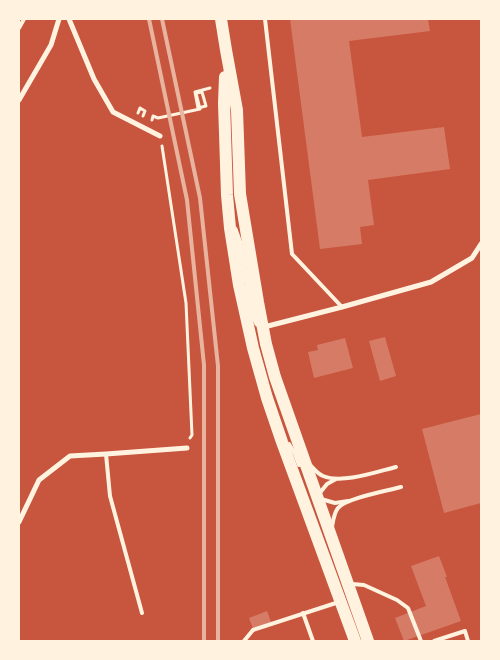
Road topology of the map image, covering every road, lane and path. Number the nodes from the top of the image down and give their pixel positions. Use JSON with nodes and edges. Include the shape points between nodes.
{"nodes":[{"id":1,"x":24,"y":19,"type":"edge"},
{"id":2,"x":59,"y":19,"type":"edge"},
{"id":3,"x":69,"y":19,"type":"edge"},
{"id":4,"x":221,"y":19,"type":"edge"},
{"id":5,"x":265,"y":19,"type":"edge"},
{"id":6,"x":19,"y":28,"type":"edge"},
{"id":7,"x":226,"y":50,"type":"junction"},
{"id":8,"x":194,"y":92,"type":"dead end"},
{"id":9,"x":19,"y":100,"type":"edge"},
{"id":10,"x":146,"y":111,"type":"dead end"},
{"id":11,"x":136,"y":116,"type":"dead end"},
{"id":12,"x":158,"y":118,"type":"dead end"},
{"id":13,"x":160,"y":136,"type":"joint"},
{"id":14,"x":228,"y":211,"type":"junction"},
{"id":15,"x":481,"y":244,"type":"edge"},
{"id":16,"x":342,"y":307,"type":"junction"},
{"id":17,"x":259,"y":330,"type":"junction"},
{"id":18,"x":253,"y":348,"type":"junction"},
{"id":19,"x":277,"y":428,"type":"junction"},
{"id":20,"x":187,"y":448,"type":"joint"},
{"id":21,"x":106,"y":454,"type":"junction"},
{"id":22,"x":303,"y":456,"type":"junction"},
{"id":23,"x":396,"y":467,"type":"dead end"},
{"id":24,"x":302,"y":472,"type":"dead end"},
{"id":25,"x":336,"y":479,"type":"junction"},
{"id":26,"x":306,"y":481,"type":"dead end"},
{"id":27,"x":401,"y":487,"type":"dead end"},
{"id":28,"x":348,"y":501,"type":"junction"},
{"id":29,"x":317,"y":503,"type":"junction"},
{"id":30,"x":314,"y":516,"type":"dead end"},
{"id":31,"x":19,"y":522,"type":"edge"},
{"id":32,"x":317,"y":536,"type":"junction"},
{"id":33,"x":332,"y":536,"type":"junction"},
{"id":34,"x":348,"y":583,"type":"junction"},
{"id":35,"x":339,"y":598,"type":"junction"},
{"id":36,"x":142,"y":613,"type":"dead end"},
{"id":37,"x":303,"y":613,"type":"junction"},
{"id":38,"x":244,"y":641,"type":"edge"},
{"id":39,"x":313,"y":641,"type":"edge"},
{"id":40,"x":356,"y":641,"type":"edge"},
{"id":41,"x":368,"y":641,"type":"edge"},
{"id":42,"x":421,"y":641,"type":"edge"},
{"id":43,"x":434,"y":641,"type":"edge"},
{"id":44,"x":468,"y":641,"type":"edge"}],
"edges":[{"from":1,"to":6,"type":"lane"},
{"from":2,"to":9,"type":"street","via":[[51,45]]},
{"from":3,"to":13,"type":"street","via":[[94,79],[113,112]]},
{"from":4,"to":7,"type":"main road"},
{"from":5,"to":16,"type":"lane","via":[[292,254]]},
{"from":7,"to":14,"type":"main road","via":[[224,103]]},
{"from":7,"to":17,"type":"main road","via":[[237,110],[240,194],[258,302]]},
{"from":8,"to":12,"type":"path","via":[[198,108],[206,106],[202,92],[196,94],[198,101],[200,109]]},
{"from":10,"to":11,"type":"path","via":[[140,108]]},
{"from":13,"to":20,"type":"path","via":[[186,303],[192,435]]},
{"from":14,"to":17,"type":"street","via":[[240,243],[252,313]]},
{"from":14,"to":18,"type":"main road"},
{"from":15,"to":16,"type":"street","via":[[472,258],[431,282]]},
{"from":16,"to":17,"type":"street"},
{"from":17,"to":18,"type":"street"},
{"from":17,"to":22,"type":"main road"},
{"from":18,"to":19,"type":"main road"},
{"from":19,"to":24,"type":"lane","via":[[295,454]]},
{"from":19,"to":32,"type":"main road"},
{"from":20,"to":21,"type":"street"},
{"from":21,"to":31,"type":"street","via":[[70,456],[39,480]]},
{"from":21,"to":36,"type":"lane","via":[[110,496]]},
{"from":22,"to":25,"type":"lane","via":[[316,472]]},
{"from":22,"to":29,"type":"main road"},
{"from":23,"to":25,"type":"lane"},
{"from":25,"to":29,"type":"lane","via":[[320,492]]},
{"from":26,"to":29,"type":"lane"},
{"from":27,"to":28,"type":"lane"},
{"from":28,"to":29,"type":"lane"},
{"from":28,"to":33,"type":"lane","via":[[338,508],[333,519]]},
{"from":29,"to":33,"type":"main road"},
{"from":30,"to":32,"type":"lane"},
{"from":32,"to":35,"type":"main road"},
{"from":33,"to":34,"type":"main road"},
{"from":34,"to":35,"type":"lane"},
{"from":34,"to":41,"type":"main road"},
{"from":34,"to":42,"type":"lane","via":[[364,585],[408,608]]},
{"from":35,"to":37,"type":"lane"},
{"from":35,"to":40,"type":"main road"},
{"from":37,"to":38,"type":"lane","via":[[253,630]]},
{"from":37,"to":39,"type":"lane"},
{"from":43,"to":44,"type":"lane","via":[[465,631]]}]}
